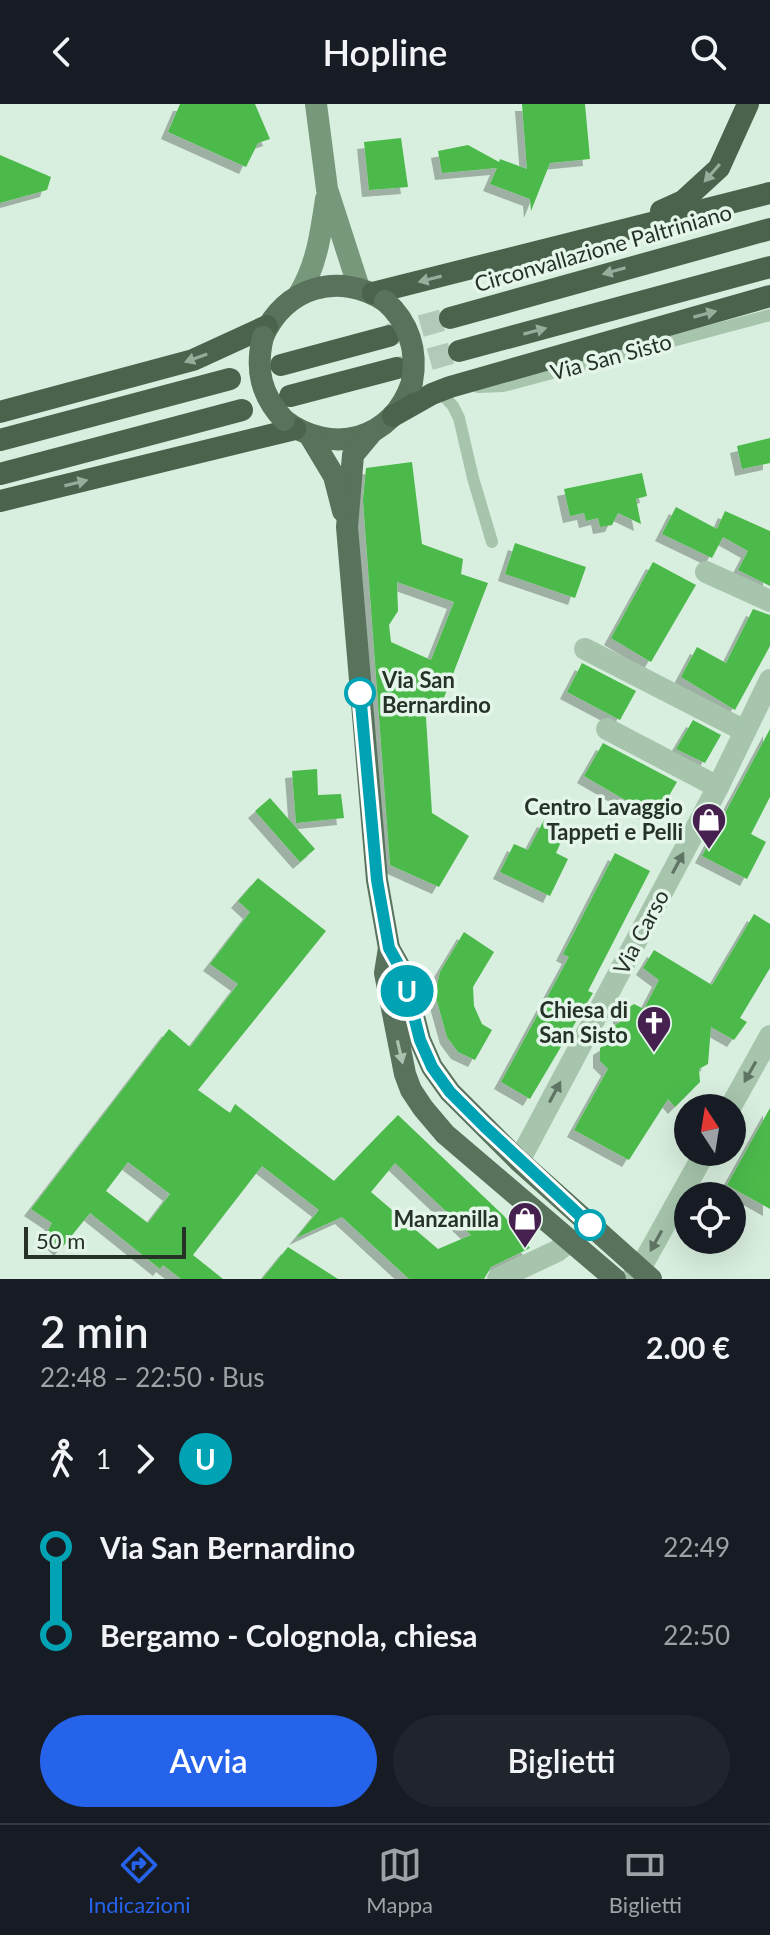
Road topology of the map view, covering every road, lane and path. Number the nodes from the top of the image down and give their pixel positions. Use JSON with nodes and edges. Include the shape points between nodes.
{"nodes":[{"id":1,"x":316,"y":104,"type":"edge"},
{"id":2,"x":748,"y":104,"type":"edge"},
{"id":3,"x":327,"y":189,"type":"junction"},
{"id":4,"x":770,"y":193,"type":"edge"},
{"id":5,"x":770,"y":229,"type":"edge"},
{"id":6,"x":560,"y":246,"type":"junction"},
{"id":7,"x":770,"y":267,"type":"edge"},
{"id":8,"x":299,"y":294,"type":"junction"},
{"id":9,"x":372,"y":294,"type":"junction"},
{"id":10,"x":770,"y":296,"type":"edge"},
{"id":11,"x":770,"y":315,"type":"edge"},
{"id":12,"x":450,"y":318,"type":"tunnel mouth"},
{"id":13,"x":265,"y":332,"type":"junction"},
{"id":14,"x":389,"y":336,"type":"tunnel mouth"},
{"id":15,"x":459,"y":351,"type":"tunnel mouth"},
{"id":16,"x":281,"y":365,"type":"dead end"},
{"id":17,"x":405,"y":375,"type":"junction"},
{"id":18,"x":230,"y":379,"type":"dead end"},
{"id":19,"x":445,"y":389,"type":"junction"},
{"id":20,"x":290,"y":396,"type":"dead end"},
{"id":21,"x":242,"y":410,"type":"dead end"},
{"id":22,"x":0,"y":412,"type":"edge"},
{"id":23,"x":393,"y":416,"type":"junction"},
{"id":24,"x":296,"y":428,"type":"junction"},
{"id":25,"x":373,"y":431,"type":"junction"},
{"id":26,"x":0,"y":440,"type":"edge"},
{"id":27,"x":0,"y":474,"type":"edge"},
{"id":28,"x":0,"y":501,"type":"edge"},
{"id":29,"x":347,"y":527,"type":"junction"},
{"id":30,"x":492,"y":542,"type":"dead end"},
{"id":31,"x":706,"y":572,"type":"dead end"},
{"id":32,"x":770,"y":601,"type":"edge"},
{"id":33,"x":585,"y":649,"type":"dead end"},
{"id":34,"x":770,"y":680,"type":"edge"},
{"id":35,"x":607,"y":729,"type":"dead end"},
{"id":36,"x":745,"y":731,"type":"junction"},
{"id":37,"x":718,"y":787,"type":"junction"},
{"id":38,"x":389,"y":948,"type":"junction"},
{"id":39,"x":770,"y":1036,"type":"edge"},
{"id":40,"x":738,"y":1094,"type":"edge"},
{"id":41,"x":519,"y":1161,"type":"junction"},
{"id":42,"x":698,"y":1166,"type":"edge"},
{"id":43,"x":571,"y":1240,"type":"junction"},
{"id":44,"x":641,"y":1276,"type":"edge"},
{"id":45,"x":498,"y":1279,"type":"edge"},
{"id":46,"x":615,"y":1279,"type":"edge"}],
"edges":[{"from":1,"to":3,"type":"main road"},
{"from":2,"to":6,"type":"highway","one_way":true,"via":[[719,168],[683,201]]},
{"from":3,"to":8,"type":"main road","via":[[320,244]]},
{"from":3,"to":9,"type":"main road"},
{"from":4,"to":6,"type":"highway"},
{"from":5,"to":12,"type":"highway","name":"Circonvallazione Paltriniano","one_way":true},
{"from":6,"to":9,"type":"highway","one_way":true},
{"from":15,"to":7,"type":"highway","one_way":true},
{"from":8,"to":9,"type":"main road","via":[[334,285]]},
{"from":8,"to":13,"type":"main road","via":[[276,313]]},
{"from":9,"to":17,"type":"main road","bridge":true,"via":[[399,315],[409,333],[415,362]]},
{"from":19,"to":10,"type":"highway","one_way":true},
{"from":11,"to":19,"type":"lane","name":"Via San Sisto","via":[[503,386]]},
{"from":13,"to":22,"type":"highway","one_way":true,"via":[[193,360]]},
{"from":13,"to":24,"type":"main road","bridge":true,"via":[[261,382],[274,409]]},
{"from":14,"to":16,"type":"highway"},
{"from":17,"to":20,"type":"highway"},
{"from":17,"to":23,"type":"main road","via":[[407,396]]},
{"from":18,"to":26,"type":"highway"},
{"from":19,"to":23,"type":"highway"},
{"from":19,"to":30,"type":"lane","via":[[459,418]]},
{"from":21,"to":27,"type":"highway"},
{"from":23,"to":25,"type":"main road"},
{"from":24,"to":25,"type":"main road","via":[[348,439]]},
{"from":28,"to":24,"type":"highway","one_way":true},
{"from":24,"to":29,"type":"main road","via":[[334,476]]},
{"from":25,"to":29,"type":"main road","via":[[353,455]]},
{"from":29,"to":38,"type":"main road","via":[[377,880]]},
{"from":31,"to":32,"type":"street"},
{"from":33,"to":36,"type":"street"},
{"from":34,"to":36,"type":"street","name":"Via Carso"},
{"from":35,"to":37,"type":"street"},
{"from":36,"to":37,"type":"street","name":"Via Carso"},
{"from":41,"to":37,"type":"street","name":"Via Carso","one_way":true},
{"from":38,"to":41,"type":"main road","via":[[403,973],[432,1067]]},
{"from":38,"to":43,"type":"main road","one_way":true,"via":[[385,973],[411,1090],[445,1134]]},
{"from":39,"to":40,"type":"street","one_way":true},
{"from":41,"to":44,"type":"main road"},
{"from":42,"to":44,"type":"street","one_way":true},
{"from":43,"to":45,"type":"street"},
{"from":43,"to":46,"type":"main road"}]}
